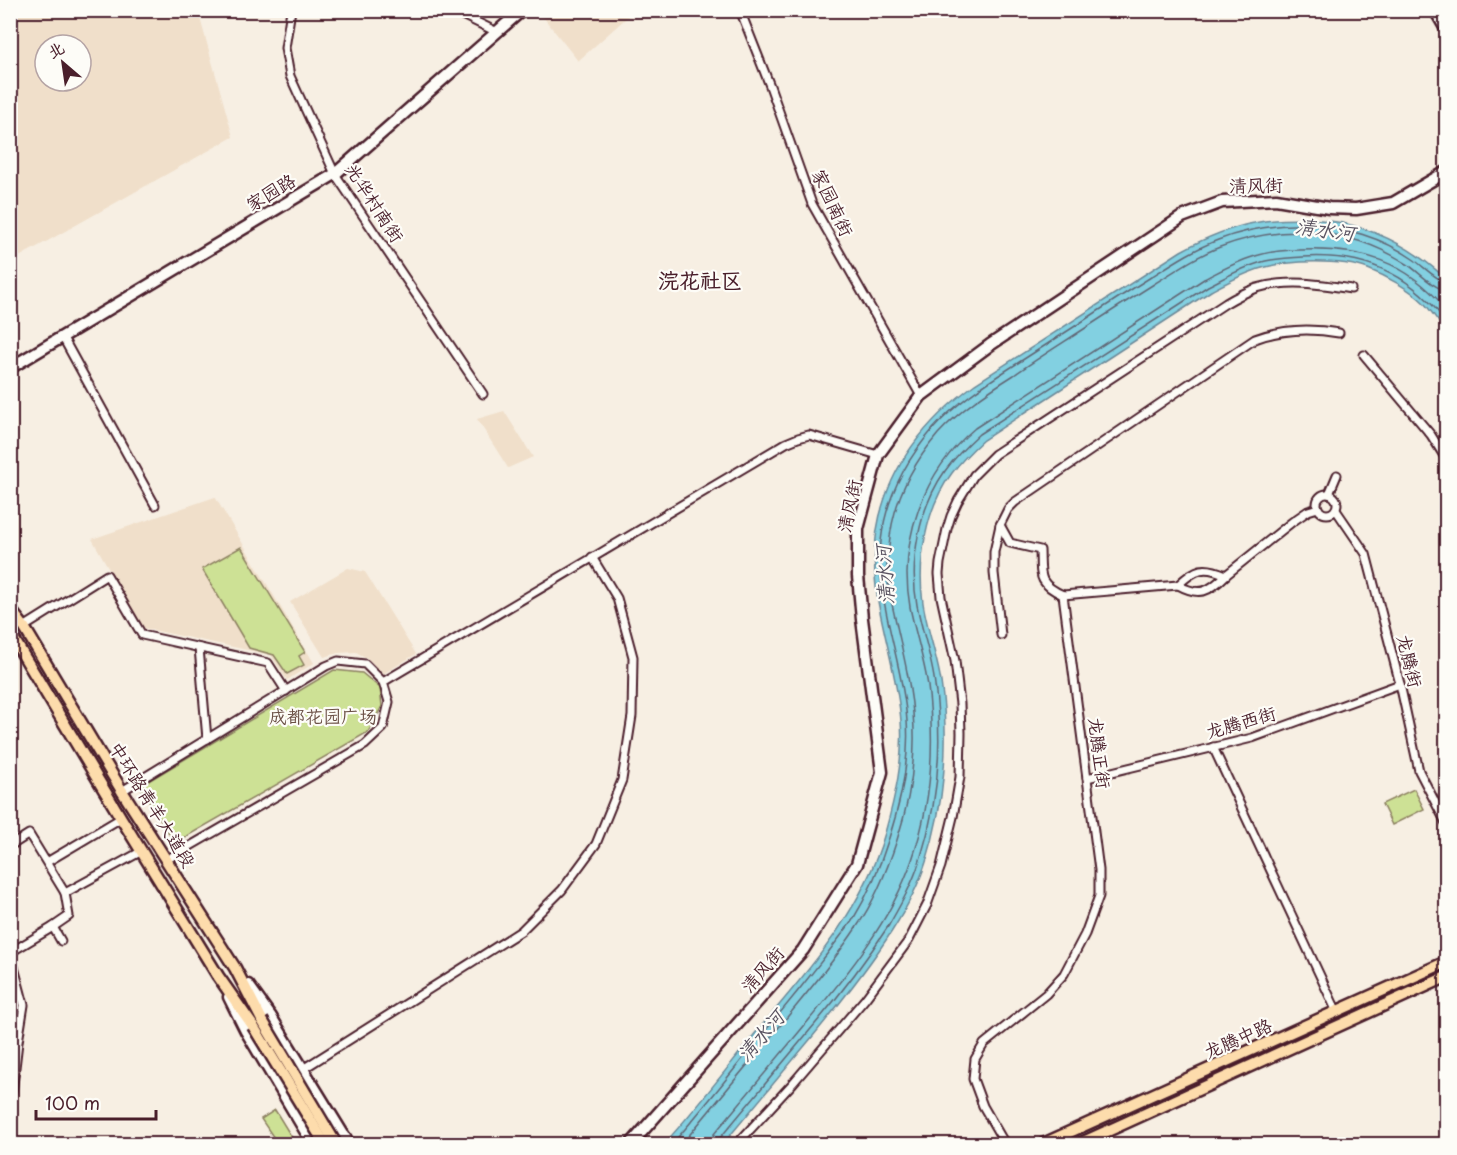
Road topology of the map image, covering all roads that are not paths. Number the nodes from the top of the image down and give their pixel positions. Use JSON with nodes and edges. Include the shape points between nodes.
{"nodes":[{"id":1,"x":291,"y":10,"type":"edge"},
{"id":2,"x":452,"y":10,"type":"edge"},
{"id":3,"x":522,"y":10,"type":"edge"},
{"id":4,"x":741,"y":10,"type":"edge"},
{"id":5,"x":1435,"y":10,"type":"edge"},
{"id":6,"x":1446,"y":29,"type":"edge"},
{"id":7,"x":497,"y":32,"type":"junction"},
{"id":8,"x":1446,"y":172,"type":"edge"},
{"id":9,"x":335,"y":174,"type":"junction"},
{"id":10,"x":1352,"y":289,"type":"dead end"},
{"id":11,"x":1338,"y":333,"type":"dead end"},
{"id":12,"x":62,"y":336,"type":"junction"},
{"id":13,"x":1364,"y":355,"type":"dead end"},
{"id":14,"x":10,"y":368,"type":"edge"},
{"id":15,"x":483,"y":394,"type":"dead end"},
{"id":16,"x":921,"y":396,"type":"junction"},
{"id":17,"x":878,"y":455,"type":"junction"},
{"id":18,"x":1446,"y":459,"type":"edge"},
{"id":19,"x":1337,"y":475,"type":"dead end"},
{"id":20,"x":1329,"y":494,"type":"junction"},
{"id":21,"x":155,"y":505,"type":"dead end"},
{"id":22,"x":1318,"y":508,"type":"junction"},
{"id":23,"x":1336,"y":510,"type":"junction"},
{"id":24,"x":1000,"y":525,"type":"junction"},
{"id":25,"x":1010,"y":543,"type":"junction"},
{"id":26,"x":994,"y":552,"type":"junction"},
{"id":27,"x":592,"y":557,"type":"junction"},
{"id":28,"x":1226,"y":575,"type":"junction"},
{"id":29,"x":1179,"y":585,"type":"junction"},
{"id":30,"x":1063,"y":595,"type":"junction"},
{"id":31,"x":10,"y":609,"type":"edge"},
{"id":32,"x":24,"y":627,"type":"junction"},
{"id":33,"x":10,"y":633,"type":"edge"},
{"id":34,"x":1001,"y":635,"type":"dead end"},
{"id":35,"x":199,"y":648,"type":"junction"},
{"id":36,"x":383,"y":681,"type":"junction"},
{"id":37,"x":1400,"y":684,"type":"junction"},
{"id":38,"x":286,"y":691,"type":"junction"},
{"id":39,"x":207,"y":739,"type":"junction"},
{"id":40,"x":1213,"y":747,"type":"junction"},
{"id":41,"x":1087,"y":778,"type":"junction"},
{"id":42,"x":122,"y":791,"type":"junction"},
{"id":43,"x":121,"y":818,"type":"junction"},
{"id":44,"x":1446,"y":823,"type":"edge"},
{"id":45,"x":10,"y":846,"type":"edge"},
{"id":46,"x":142,"y":851,"type":"junction"},
{"id":47,"x":166,"y":860,"type":"junction"},
{"id":48,"x":47,"y":862,"type":"junction"},
{"id":49,"x":65,"y":893,"type":"junction"},
{"id":50,"x":54,"y":927,"type":"junction"},
{"id":51,"x":61,"y":941,"type":"dead end"},
{"id":52,"x":10,"y":952,"type":"edge"},
{"id":53,"x":1446,"y":962,"type":"edge"},
{"id":54,"x":235,"y":968,"type":"junction"},
{"id":55,"x":218,"y":976,"type":"junction"},
{"id":56,"x":1446,"y":978,"type":"edge"},
{"id":57,"x":1337,"y":1012,"type":"junction"},
{"id":58,"x":258,"y":1023,"type":"junction"},
{"id":59,"x":303,"y":1069,"type":"junction"},
{"id":60,"x":10,"y":1110,"type":"edge"},
{"id":61,"x":313,"y":1144,"type":"edge"},
{"id":62,"x":325,"y":1144,"type":"edge"},
{"id":63,"x":336,"y":1144,"type":"edge"},
{"id":64,"x":349,"y":1144,"type":"edge"},
{"id":65,"x":631,"y":1144,"type":"edge"},
{"id":66,"x":737,"y":1144,"type":"edge"},
{"id":67,"x":1005,"y":1144,"type":"edge"},
{"id":68,"x":1043,"y":1144,"type":"edge"},
{"id":69,"x":1079,"y":1144,"type":"edge"}],
"edges":[{"from":1,"to":9,"type":"street","name":"光华村南街","via":[[285,48],[290,76]]},
{"from":2,"to":7,"type":"street"},
{"from":3,"to":7,"type":"street","name":"家园路"},
{"from":4,"to":16,"type":"street","name":"家园南街","via":[[812,204]]},
{"from":5,"to":6,"type":"street"},
{"from":7,"to":9,"type":"street","name":"家园路"},
{"from":8,"to":16,"type":"street","name":"清风街","via":[[1394,203],[1356,209],[1275,199],[1222,202],[1182,217],[990,345]]},
{"from":9,"to":12,"type":"street","name":"家园路"},
{"from":9,"to":15,"type":"street","name":"光华村南街"},
{"from":10,"to":66,"type":"street","via":[[1293,283],[1239,296],[996,454],[974,475],[951,516],[939,574],[955,661],[961,733],[960,777],[941,866],[909,940],[865,999]]},
{"from":11,"to":24,"type":"street","via":[[1295,330],[1255,339],[1025,494],[1008,509]]},
{"from":12,"to":14,"type":"street","name":"家园路"},
{"from":12,"to":21,"type":"street"},
{"from":13,"to":18,"type":"street","via":[[1431,435]]},
{"from":16,"to":17,"type":"street","name":"清风街"},
{"from":17,"to":27,"type":"street","via":[[809,435],[798,438]]},
{"from":17,"to":65,"type":"street","name":"清风街","via":[[858,529],[858,576],[882,772],[857,864],[803,950]]},
{"from":19,"to":20,"type":"street"},
{"from":20,"to":22,"type":"street","via":[[1319,498]]},
{"from":20,"to":23,"type":"street","via":[[1337,500]]},
{"from":22,"to":23,"type":"street","via":[[1325,514]]},
{"from":22,"to":28,"type":"street","via":[[1292,522]]},
{"from":23,"to":37,"type":"street","name":"龙腾街","via":[[1366,554]]},
{"from":24,"to":25,"type":"street"},
{"from":24,"to":26,"type":"street"},
{"from":25,"to":26,"type":"street","via":[[1002,544]]},
{"from":25,"to":30,"type":"street","via":[[1040,550],[1046,586]]},
{"from":26,"to":34,"type":"street"},
{"from":27,"to":36,"type":"street"},
{"from":27,"to":59,"type":"street","via":[[617,598],[633,657],[632,716],[622,780],[596,844],[562,890],[521,931]]},
{"from":28,"to":29,"type":"street","via":[[1204,591],[1190,591]]},
{"from":28,"to":29,"type":"street","via":[[1200,568]]},
{"from":29,"to":30,"type":"street"},
{"from":30,"to":41,"type":"street","name":"龙腾正街"},
{"from":31,"to":32,"type":"main road","name":"中环路青羊大道段"},
{"from":32,"to":35,"type":"street","via":[[107,574],[142,635]]},
{"from":32,"to":42,"type":"main road","name":"中环路青羊大道段"},
{"from":33,"to":43,"type":"main road","name":"中环路青羊大道段"},
{"from":35,"to":38,"type":"street","via":[[268,663]]},
{"from":35,"to":39,"type":"street"},
{"from":36,"to":38,"type":"street","via":[[365,664],[338,661]]},
{"from":36,"to":47,"type":"street","via":[[389,702],[383,728],[365,745]]},
{"from":37,"to":40,"type":"street","name":"龙腾西街","via":[[1252,738]]},
{"from":37,"to":44,"type":"street","name":"龙腾街","via":[[1419,771]]},
{"from":38,"to":39,"type":"street"},
{"from":39,"to":42,"type":"street"},
{"from":40,"to":41,"type":"street","name":"龙腾西街"},
{"from":40,"to":57,"type":"street"},
{"from":41,"to":67,"type":"street","name":"龙腾正街","via":[[1099,896],[1085,934],[1052,988],[984,1044],[975,1059],[973,1079]]},
{"from":42,"to":47,"type":"main road","name":"中环路青羊大道段"},
{"from":43,"to":46,"type":"main road","name":"中环路青羊大道段"},
{"from":43,"to":48,"type":"street"},
{"from":45,"to":48,"type":"street","via":[[29,834]]},
{"from":46,"to":49,"type":"street"},
{"from":46,"to":55,"type":"main road","name":"中环路青羊大道段"},
{"from":47,"to":54,"type":"main road","name":"中环路青羊大道段"},
{"from":48,"to":49,"type":"street"},
{"from":49,"to":50,"type":"street","via":[[69,916]]},
{"from":50,"to":51,"type":"street"},
{"from":50,"to":52,"type":"street"},
{"from":52,"to":60,"type":"street","via":[[24,1005]]},
{"from":53,"to":57,"type":"main road","name":"龙腾中路"},
{"from":54,"to":58,"type":"main road","name":"中环路青羊大道段"},
{"from":54,"to":59,"type":"street","via":[[272,1017]]},
{"from":55,"to":58,"type":"main road","name":"中环路青羊大道段"},
{"from":55,"to":61,"type":"street"},
{"from":56,"to":69,"type":"main road","name":"龙腾中路"},
{"from":57,"to":68,"type":"main road","name":"龙腾中路"},
{"from":58,"to":62,"type":"main road","bridge":true},
{"from":58,"to":63,"type":"main road","bridge":true},
{"from":59,"to":64,"type":"street"}]}
